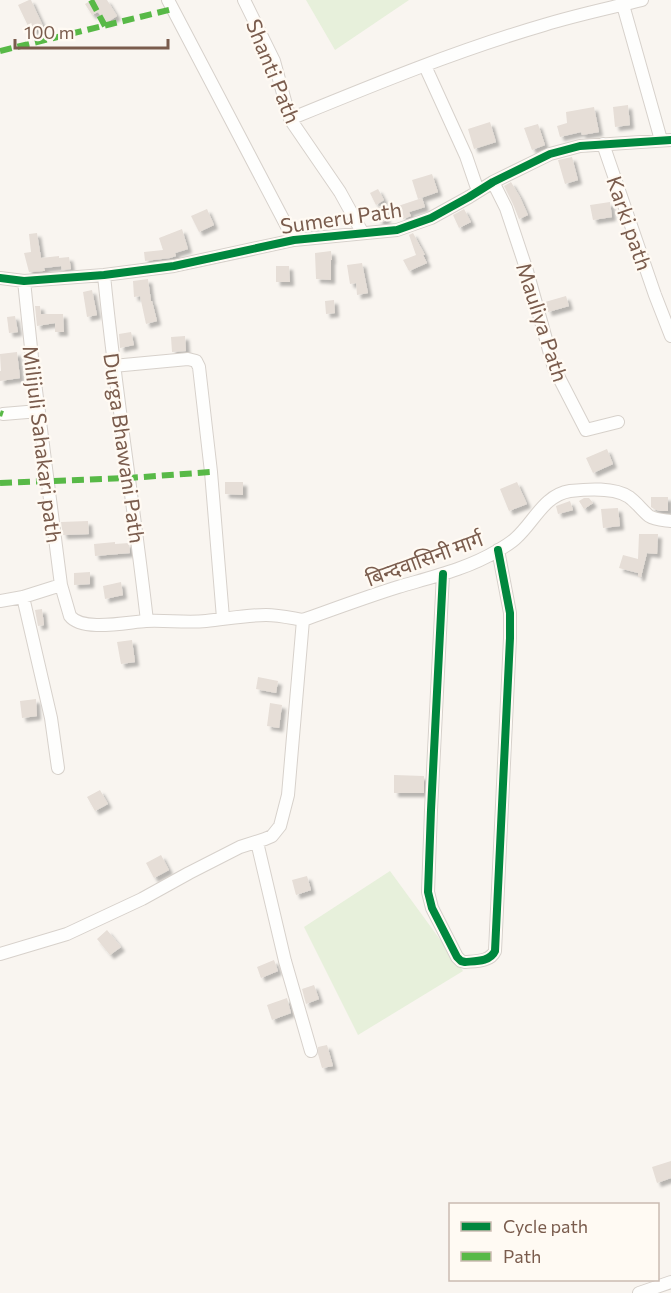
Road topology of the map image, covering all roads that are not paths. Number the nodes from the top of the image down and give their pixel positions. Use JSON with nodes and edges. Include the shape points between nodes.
{"nodes":[{"id":1,"x":168,"y":0,"type":"edge"},
{"id":2,"x":244,"y":0,"type":"edge"},
{"id":3,"x":642,"y":0,"type":"edge"},
{"id":4,"x":623,"y":5,"type":"junction"},
{"id":5,"x":425,"y":66,"type":"junction"},
{"id":6,"x":290,"y":119,"type":"junction"},
{"id":7,"x":666,"y":140,"type":"edge"},
{"id":8,"x":603,"y":144,"type":"junction"},
{"id":9,"x":493,"y":182,"type":"junction"},
{"id":10,"x":478,"y":191,"type":"junction"},
{"id":11,"x":362,"y":232,"type":"junction"},
{"id":12,"x":294,"y":240,"type":"junction"},
{"id":13,"x":104,"y":275,"type":"junction"},
{"id":14,"x":0,"y":278,"type":"edge"},
{"id":15,"x":24,"y":281,"type":"junction"},
{"id":16,"x":671,"y":336,"type":"edge"},
{"id":17,"x":113,"y":366,"type":"junction"},
{"id":18,"x":39,"y":411,"type":"junction"},
{"id":19,"x":3,"y":414,"type":"dead end"},
{"id":20,"x":618,"y":422,"type":"dead end"},
{"id":21,"x":671,"y":522,"type":"edge"},
{"id":22,"x":498,"y":550,"type":"junction"},
{"id":23,"x":443,"y":574,"type":"junction"},
{"id":24,"x":61,"y":585,"type":"junction"},
{"id":25,"x":23,"y":597,"type":"junction"},
{"id":26,"x":0,"y":601,"type":"edge"},
{"id":27,"x":223,"y":618,"type":"junction"},
{"id":28,"x":147,"y":621,"type":"junction"},
{"id":29,"x":303,"y":621,"type":"junction"},
{"id":30,"x":58,"y":768,"type":"dead end"},
{"id":31,"x":257,"y":842,"type":"junction"},
{"id":32,"x":0,"y":954,"type":"edge"},
{"id":33,"x":311,"y":1051,"type":"dead end"},
{"id":34,"x":671,"y":1282,"type":"edge"},
{"id":35,"x":639,"y":1293,"type":"edge"}],
"edges":[{"from":1,"to":12,"type":"street"},
{"from":2,"to":6,"type":"street","name":"Shanti Path","via":[[274,61]]},
{"from":3,"to":4,"type":"street"},
{"from":4,"to":5,"type":"street","via":[[545,25]]},
{"from":4,"to":7,"type":"street"},
{"from":5,"to":6,"type":"street"},
{"from":5,"to":10,"type":"street"},
{"from":6,"to":11,"type":"street","name":"Shanti Path"},
{"from":7,"to":8,"type":"street","name":"Sumeru Path"},
{"from":8,"to":9,"type":"street","name":"Sumeru Path","via":[[550,154]]},
{"from":8,"to":16,"type":"street","name":"Karki path"},
{"from":9,"to":10,"type":"street","name":"Sumeru Path"},
{"from":9,"to":20,"type":"street","name":"Mauliya Path","via":[[527,271],[554,368],[586,430]]},
{"from":10,"to":11,"type":"street","name":"Sumeru Path","via":[[405,228]]},
{"from":11,"to":12,"type":"street","name":"Sumeru Path"},
{"from":12,"to":13,"type":"street","name":"Sumeru Path","via":[[174,266]]},
{"from":13,"to":15,"type":"street","name":"Sumeru Path"},
{"from":13,"to":17,"type":"street","name":"Durga Bhawani Path"},
{"from":14,"to":15,"type":"street","name":"Sumeru Path"},
{"from":15,"to":18,"type":"street","name":"Milijuli Sahakari path"},
{"from":17,"to":27,"type":"street","via":[[188,358],[196,361],[211,472]]},
{"from":17,"to":28,"type":"street","name":"Durga Bhawani Path"},
{"from":18,"to":19,"type":"street"},
{"from":18,"to":24,"type":"street","name":"Milijuli Sahakari path"},
{"from":21,"to":22,"type":"street","name":"बिन्दवासिनी मार्ग","via":[[650,516],[622,493],[567,491],[546,503],[517,537]]},
{"from":22,"to":23,"type":"street","name":"बिन्दवासिनी मार्ग"},
{"from":22,"to":23,"type":"street","via":[[510,613],[510,638],[495,951],[488,959],[465,962],[457,957],[432,908],[428,891]]},
{"from":23,"to":29,"type":"street","name":"बिन्दवासिनी मार्ग"},
{"from":24,"to":25,"type":"street"},
{"from":24,"to":28,"type":"street","name":"Milijuli Sahakari path","via":[[73,619],[113,624]]},
{"from":25,"to":26,"type":"street"},
{"from":25,"to":30,"type":"street","via":[[51,718]]},
{"from":27,"to":28,"type":"street"},
{"from":27,"to":29,"type":"street","via":[[268,615]]},
{"from":29,"to":31,"type":"street","via":[[285,811],[276,832]]},
{"from":31,"to":32,"type":"street","via":[[67,934]]},
{"from":31,"to":33,"type":"street"},
{"from":34,"to":35,"type":"street"}]}
